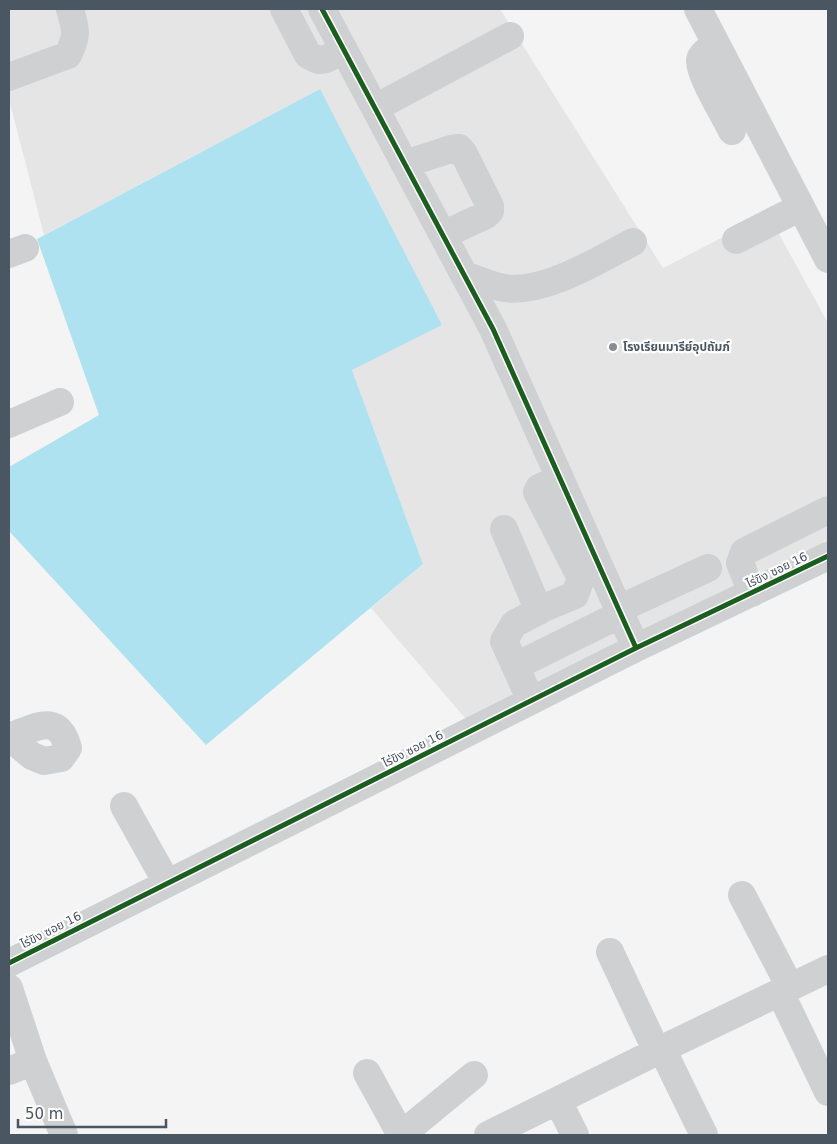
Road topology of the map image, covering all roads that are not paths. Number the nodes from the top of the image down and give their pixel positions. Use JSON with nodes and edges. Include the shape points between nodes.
{"nodes":[{"id":1,"x":70,"y":9,"type":"edge"},
{"id":2,"x":284,"y":9,"type":"edge"},
{"id":3,"x":322,"y":9,"type":"edge"},
{"id":4,"x":698,"y":9,"type":"edge"},
{"id":5,"x":510,"y":36,"type":"dead end"},
{"id":6,"x":716,"y":44,"type":"junction"},
{"id":7,"x":344,"y":50,"type":"junction"},
{"id":8,"x":9,"y":77,"type":"edge"},
{"id":9,"x":375,"y":108,"type":"junction"},
{"id":10,"x":732,"y":131,"type":"dead end"},
{"id":11,"x":405,"y":164,"type":"junction"},
{"id":12,"x":801,"y":207,"type":"junction"},
{"id":13,"x":443,"y":235,"type":"junction"},
{"id":14,"x":736,"y":240,"type":"dead end"},
{"id":15,"x":633,"y":242,"type":"dead end"},
{"id":16,"x":828,"y":259,"type":"edge"},
{"id":17,"x":464,"y":275,"type":"junction"},
{"id":18,"x":60,"y":402,"type":"dead end"},
{"id":19,"x":9,"y":424,"type":"edge"},
{"id":20,"x":560,"y":478,"type":"junction"},
{"id":21,"x":828,"y":510,"type":"edge"},
{"id":22,"x":504,"y":529,"type":"dead end"},
{"id":23,"x":828,"y":556,"type":"edge"},
{"id":24,"x":708,"y":568,"type":"dead end"},
{"id":25,"x":752,"y":592,"type":"junction"},
{"id":26,"x":538,"y":611,"type":"junction"},
{"id":27,"x":620,"y":612,"type":"junction"},
{"id":28,"x":636,"y":648,"type":"junction"},
{"id":29,"x":516,"y":666,"type":"junction"},
{"id":30,"x":532,"y":701,"type":"junction"},
{"id":31,"x":124,"y":806,"type":"dead end"},
{"id":32,"x":167,"y":883,"type":"junction"},
{"id":33,"x":742,"y":895,"type":"dead end"},
{"id":34,"x":610,"y":952,"type":"dead end"},
{"id":35,"x":9,"y":963,"type":"edge"},
{"id":36,"x":828,"y":969,"type":"edge"},
{"id":37,"x":9,"y":988,"type":"edge"},
{"id":38,"x":785,"y":990,"type":"junction"},
{"id":39,"x":659,"y":1050,"type":"junction"},
{"id":40,"x":21,"y":1066,"type":"edge"},
{"id":41,"x":367,"y":1073,"type":"dead end"},
{"id":42,"x":474,"y":1075,"type":"dead end"},
{"id":43,"x":828,"y":1092,"type":"edge"},
{"id":44,"x":558,"y":1101,"type":"junction"},
{"id":45,"x":64,"y":1135,"type":"edge"},
{"id":46,"x":401,"y":1135,"type":"edge"},
{"id":47,"x":488,"y":1135,"type":"edge"},
{"id":48,"x":575,"y":1135,"type":"edge"},
{"id":49,"x":704,"y":1135,"type":"edge"}],
"edges":[{"from":1,"to":8,"type":"street","via":[[76,40],[68,55]]},
{"from":2,"to":7,"type":"street","via":[[308,55],[318,60],[326,59]]},
{"from":3,"to":7,"type":"street"},
{"from":4,"to":6,"type":"street"},
{"from":5,"to":9,"type":"street"},
{"from":6,"to":10,"type":"street","via":[[702,55],[702,72]]},
{"from":6,"to":12,"type":"street"},
{"from":7,"to":9,"type":"street"},
{"from":9,"to":11,"type":"street"},
{"from":11,"to":13,"type":"street"},
{"from":11,"to":13,"type":"street","via":[[451,149],[459,148],[464,154],[490,211]]},
{"from":12,"to":14,"type":"street"},
{"from":12,"to":16,"type":"street"},
{"from":13,"to":17,"type":"street"},
{"from":15,"to":17,"type":"street","via":[[558,279],[520,289],[503,288]]},
{"from":17,"to":20,"type":"street","via":[[493,329]]},
{"from":18,"to":19,"type":"street"},
{"from":20,"to":26,"type":"street","via":[[537,492],[581,578],[575,595]]},
{"from":20,"to":27,"type":"street"},
{"from":21,"to":25,"type":"street","via":[[744,552],[740,563]]},
{"from":22,"to":26,"type":"street"},
{"from":23,"to":25,"type":"street","name":"ไร่ขิง ซอย 16"},
{"from":24,"to":27,"type":"street"},
{"from":25,"to":28,"type":"street","name":"ไร่ขิง ซอย 16"},
{"from":26,"to":29,"type":"street","via":[[514,624],[504,641]]},
{"from":27,"to":28,"type":"street"},
{"from":27,"to":29,"type":"street"},
{"from":28,"to":30,"type":"street","name":"ไร่ขิง ซอย 16"},
{"from":29,"to":30,"type":"street"},
{"from":30,"to":32,"type":"street","name":"ไร่ขิง ซอย 16"},
{"from":31,"to":32,"type":"street"},
{"from":32,"to":35,"type":"street","name":"ไร่ขิง ซอย 16"},
{"from":33,"to":38,"type":"street"},
{"from":34,"to":39,"type":"street"},
{"from":36,"to":38,"type":"street"},
{"from":37,"to":40,"type":"street"},
{"from":38,"to":39,"type":"street"},
{"from":38,"to":43,"type":"street"},
{"from":39,"to":44,"type":"street"},
{"from":39,"to":49,"type":"street"},
{"from":40,"to":45,"type":"street"},
{"from":41,"to":46,"type":"street"},
{"from":42,"to":46,"type":"street"},
{"from":44,"to":47,"type":"street"},
{"from":44,"to":48,"type":"street"}]}
